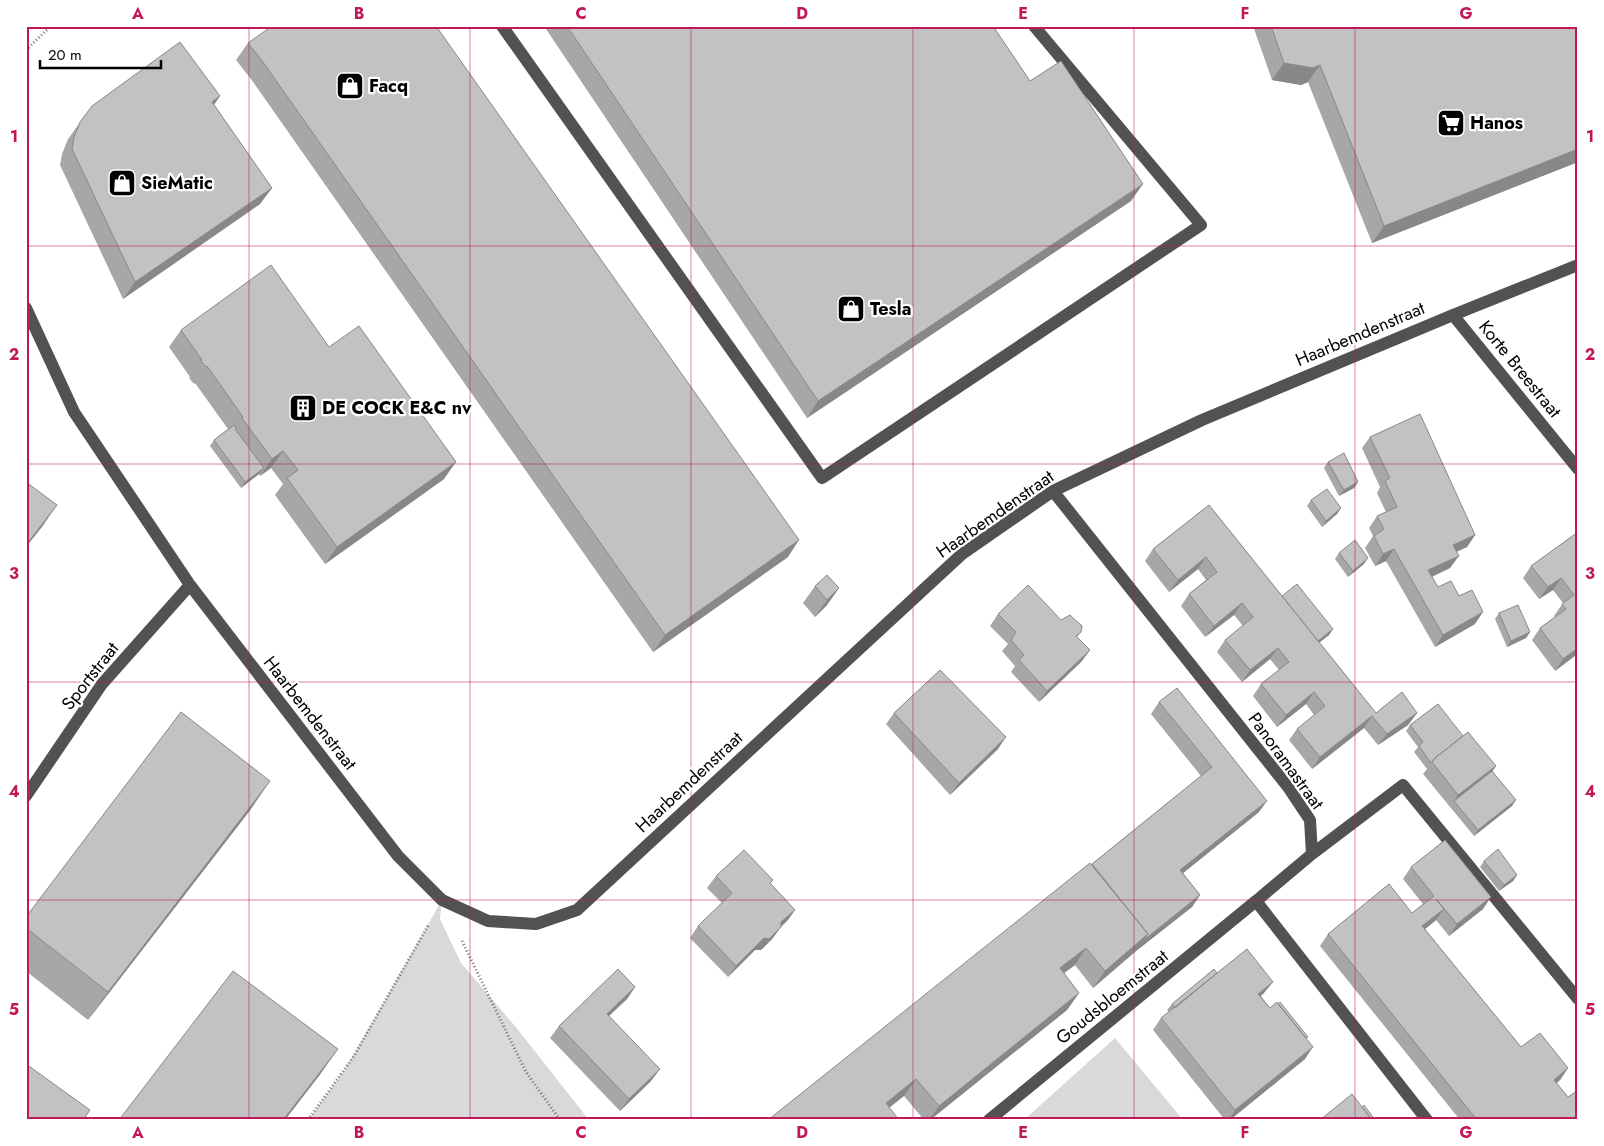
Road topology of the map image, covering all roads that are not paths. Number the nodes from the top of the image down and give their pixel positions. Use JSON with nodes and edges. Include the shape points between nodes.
{"nodes":[{"id":1,"x":502,"y":26,"type":"edge"},
{"id":2,"x":1034,"y":26,"type":"edge"},
{"id":3,"x":1578,"y":266,"type":"edge"},
{"id":4,"x":26,"y":308,"type":"edge"},
{"id":5,"x":1453,"y":315,"type":"junction"},
{"id":6,"x":1578,"y":469,"type":"edge"},
{"id":7,"x":1053,"y":491,"type":"junction"},
{"id":8,"x":190,"y":585,"type":"junction"},
{"id":9,"x":26,"y":796,"type":"edge"},
{"id":10,"x":1312,"y":854,"type":"junction"},
{"id":11,"x":1256,"y":901,"type":"junction"},
{"id":12,"x":1578,"y":999,"type":"edge"},
{"id":13,"x":990,"y":1120,"type":"edge"},
{"id":14,"x":1427,"y":1120,"type":"edge"}],
"edges":[{"from":1,"to":2,"type":"street","via":[[822,478],[1201,225]]},
{"from":3,"to":5,"type":"street","name":"Haarbemdenstraat"},
{"from":4,"to":8,"type":"street","name":"Haarbemdenstraat","via":[[74,412]]},
{"from":5,"to":6,"type":"street","name":"Korte Breestraat"},
{"from":5,"to":7,"type":"street","name":"Haarbemdenstraat","via":[[1202,420]]},
{"from":7,"to":8,"type":"street","name":"Haarbemdenstraat","via":[[962,554],[577,910],[536,924],[488,922],[442,900],[398,856]]},
{"from":7,"to":10,"type":"street","name":"Panoramastraat","via":[[1288,786],[1310,820]]},
{"from":8,"to":9,"type":"street","name":"Sportstraat","via":[[102,684]]},
{"from":10,"to":11,"type":"street"},
{"from":10,"to":12,"type":"street","via":[[1403,785]]},
{"from":11,"to":13,"type":"street","name":"Goudsbloemstraat"},
{"from":11,"to":14,"type":"street"}]}
